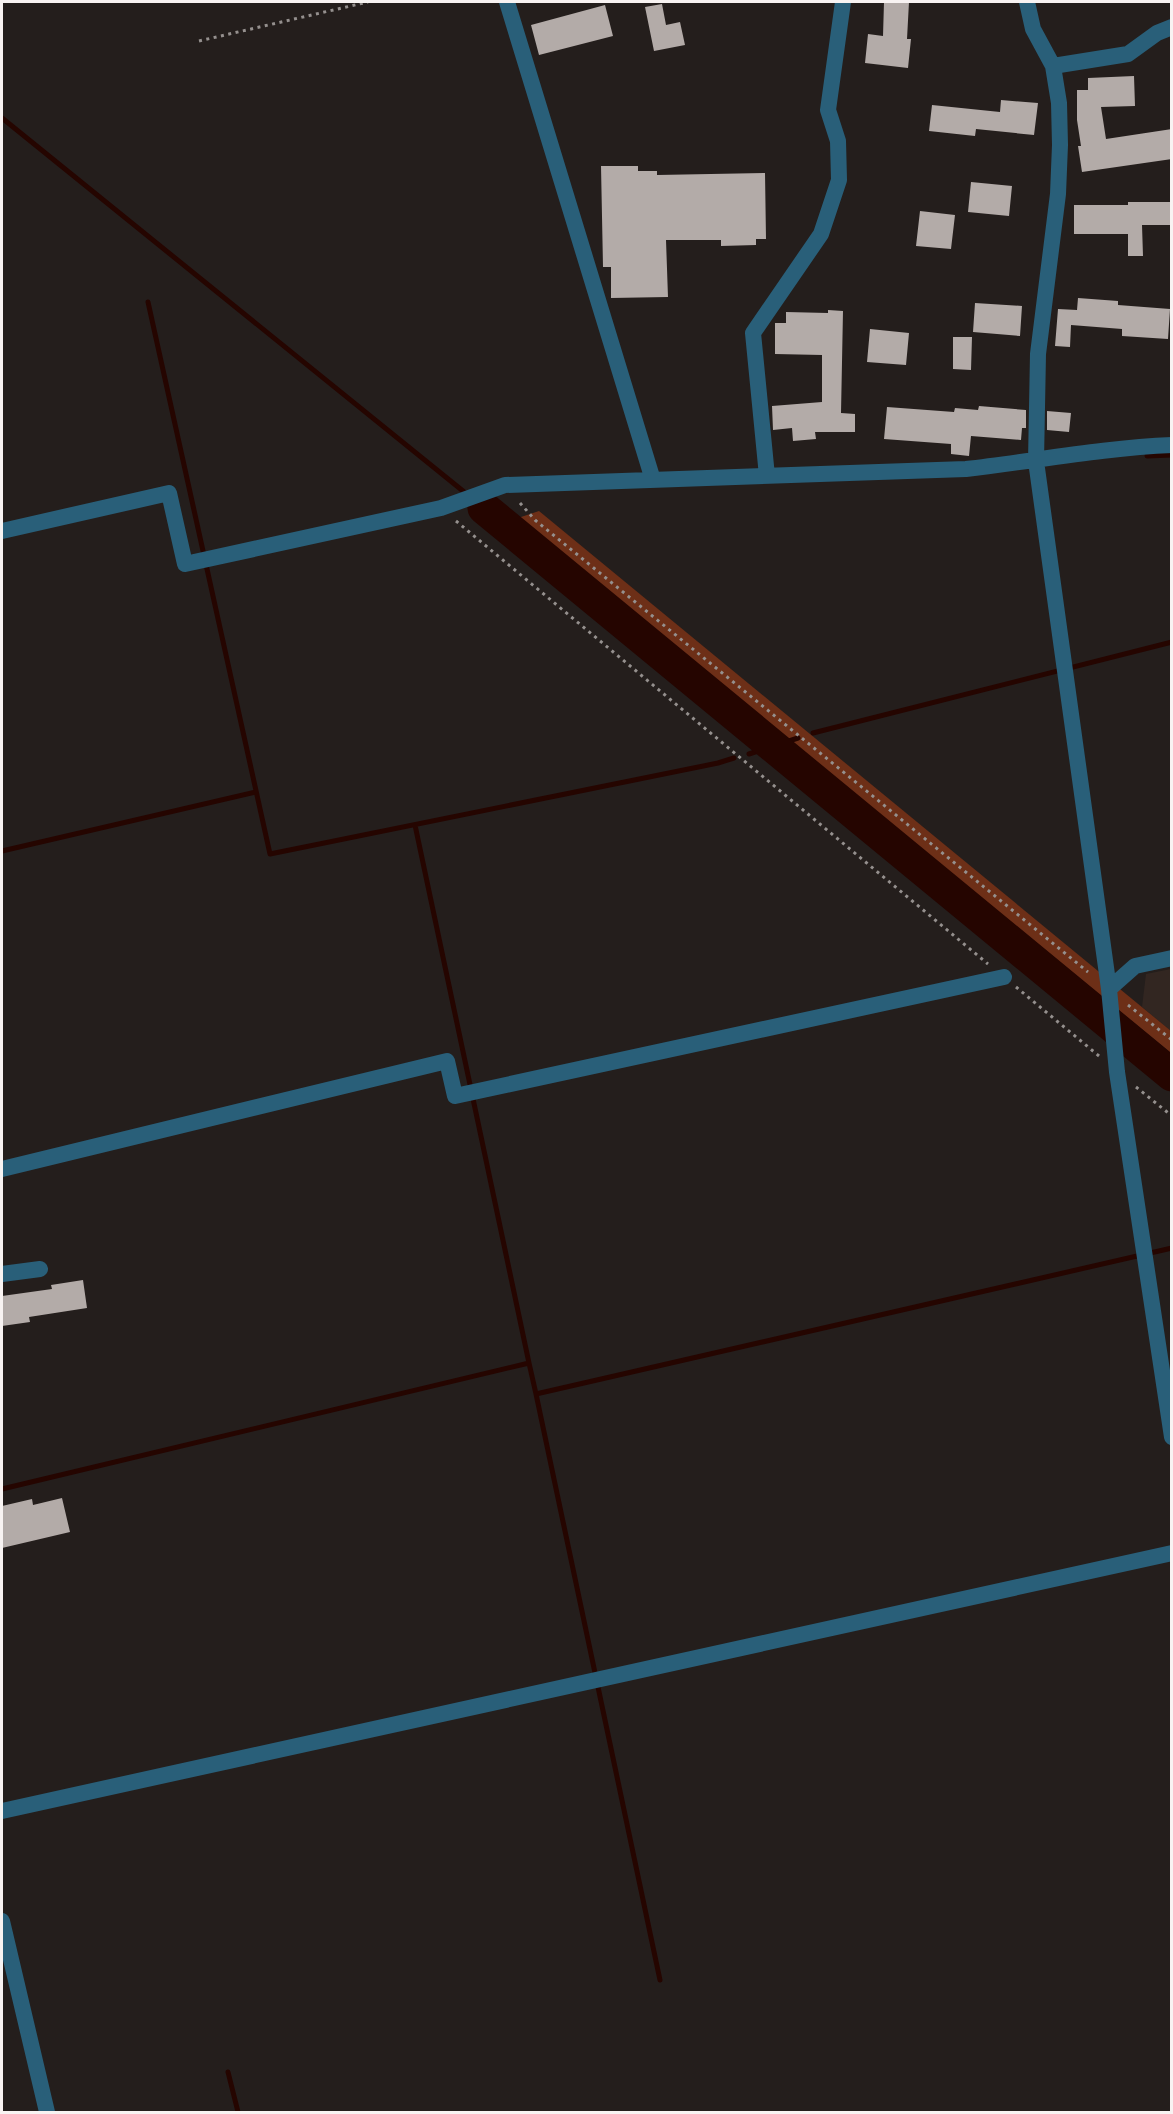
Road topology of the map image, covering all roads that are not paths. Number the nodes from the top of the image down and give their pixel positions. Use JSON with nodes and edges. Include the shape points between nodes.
{"nodes":[{"id":1,"x":507,"y":2,"type":"edge"},
{"id":2,"x":843,"y":2,"type":"edge"},
{"id":3,"x":1027,"y":2,"type":"edge"},
{"id":4,"x":1172,"y":27,"type":"edge"},
{"id":5,"x":1053,"y":66,"type":"junction"},
{"id":6,"x":1172,"y":446,"type":"edge"},
{"id":7,"x":1036,"y":461,"type":"junction"},
{"id":8,"x":767,"y":476,"type":"junction"},
{"id":9,"x":652,"y":480,"type":"junction"},
{"id":10,"x":2,"y":531,"type":"edge"},
{"id":11,"x":1172,"y":958,"type":"edge"},
{"id":12,"x":1004,"y":977,"type":"road end"},
{"id":13,"x":1109,"y":989,"type":"junction"},
{"id":14,"x":2,"y":1169,"type":"edge"},
{"id":15,"x":40,"y":1269,"type":"dead end"},
{"id":16,"x":2,"y":1274,"type":"edge"},
{"id":17,"x":1172,"y":1437,"type":"edge"},
{"id":18,"x":1172,"y":1553,"type":"edge"},
{"id":19,"x":2,"y":1810,"type":"edge"},
{"id":20,"x":2,"y":1921,"type":"edge"},
{"id":21,"x":47,"y":2112,"type":"edge"}],
"edges":[{"from":1,"to":9,"type":"street"},
{"from":2,"to":8,"type":"street","via":[[828,110],[838,141],[839,180],[821,234],[753,333]]},
{"from":3,"to":5,"type":"street","via":[[1033,29]]},
{"from":4,"to":5,"type":"street","via":[[1128,54]]},
{"from":5,"to":7,"type":"street","via":[[1059,104],[1058,194],[1038,354]]},
{"from":6,"to":7,"type":"street","via":[[1128,447]]},
{"from":7,"to":8,"type":"street","via":[[966,469]]},
{"from":7,"to":13,"type":"street"},
{"from":8,"to":9,"type":"street"},
{"from":9,"to":10,"type":"street","via":[[505,485],[441,508],[185,564],[169,493]]},
{"from":11,"to":13,"type":"street","via":[[1135,966]]},
{"from":12,"to":14,"type":"street","via":[[455,1096],[447,1061]]},
{"from":13,"to":17,"type":"street","via":[[1117,1072]]},
{"from":15,"to":16,"type":"street"},
{"from":18,"to":19,"type":"street"},
{"from":20,"to":21,"type":"street"}]}
